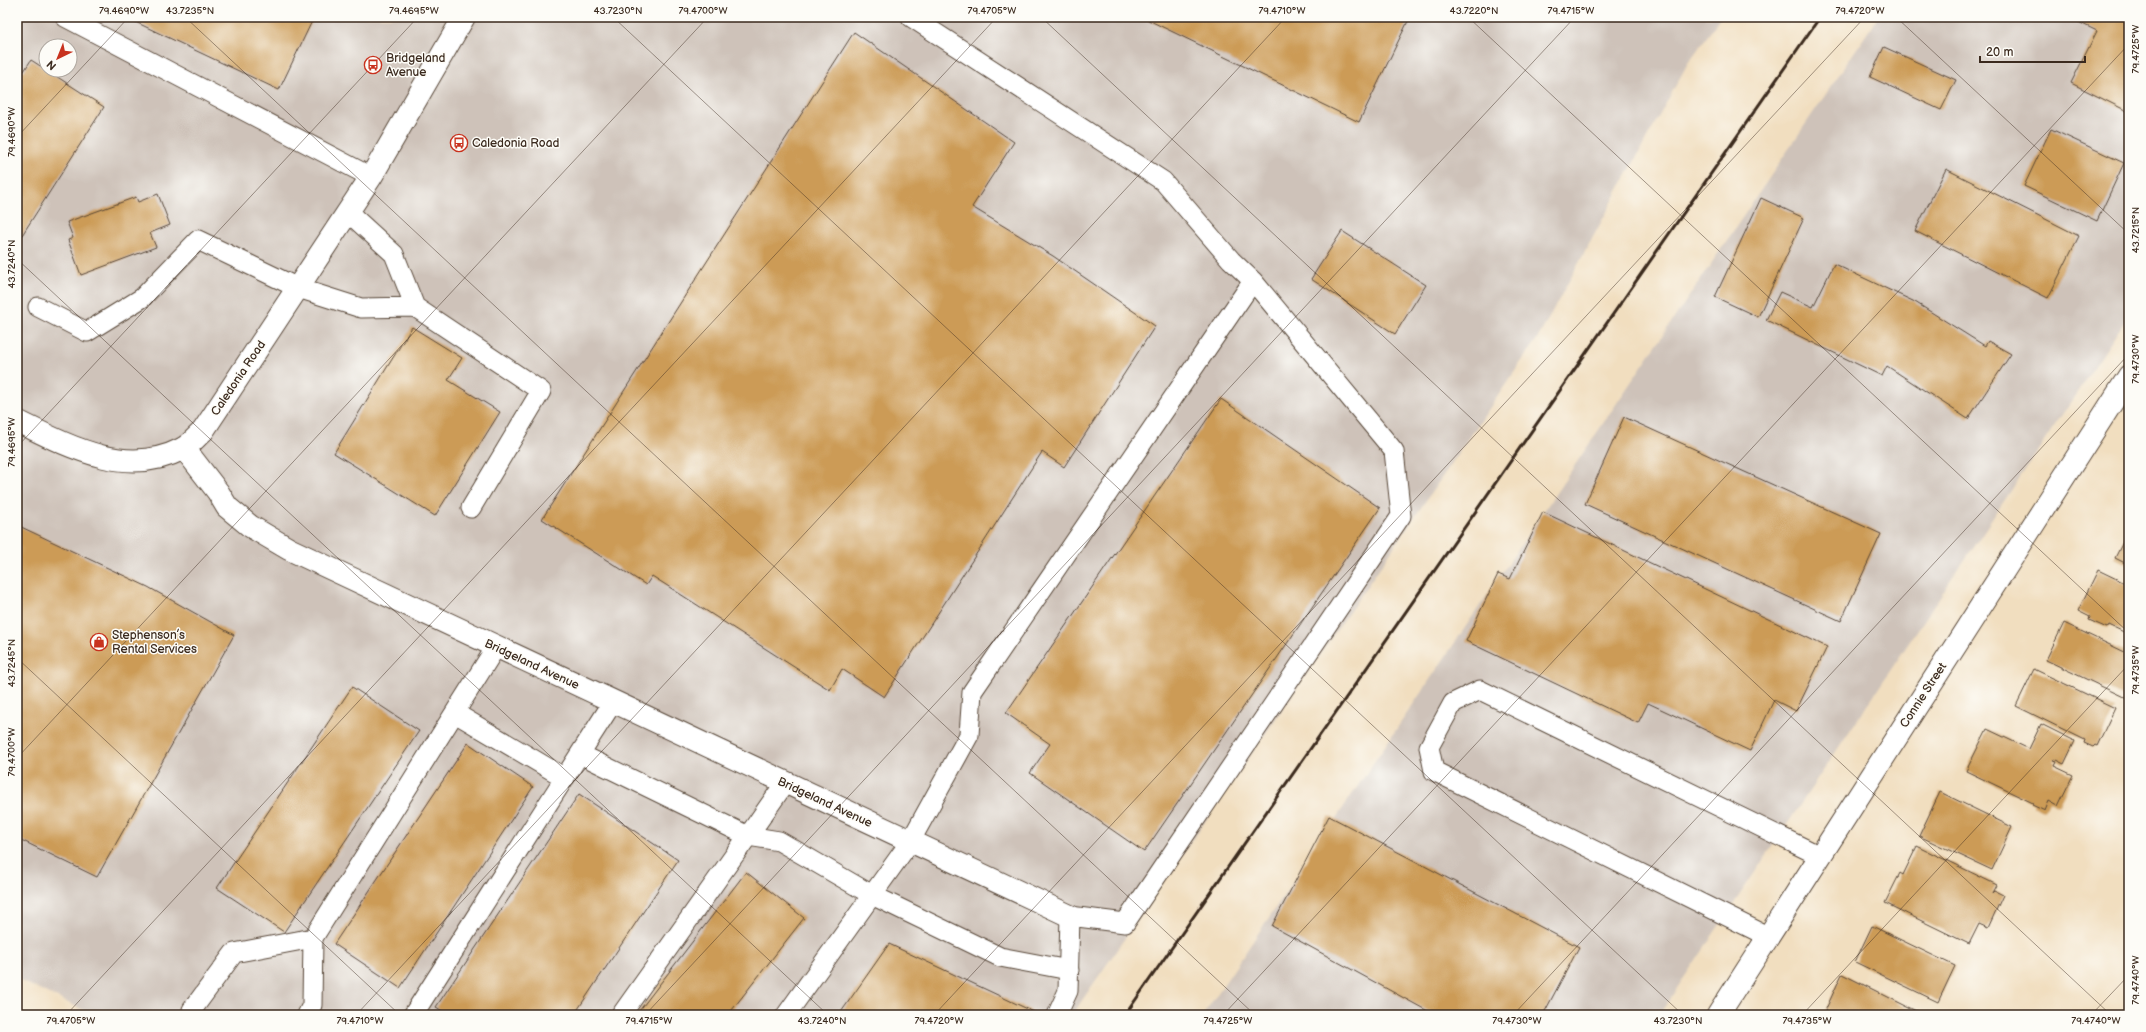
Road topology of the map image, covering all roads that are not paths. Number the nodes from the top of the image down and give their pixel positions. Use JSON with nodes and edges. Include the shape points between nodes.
{"nodes":[{"id":1,"x":64,"y":17,"type":"edge"},
{"id":2,"x":464,"y":17,"type":"edge"},
{"id":3,"x":911,"y":17,"type":"edge"},
{"id":4,"x":371,"y":177,"type":"junction"},
{"id":5,"x":349,"y":213,"type":"junction"},
{"id":6,"x":1253,"y":281,"type":"junction"},
{"id":7,"x":298,"y":288,"type":"junction"},
{"id":8,"x":38,"y":308,"type":"dead end"},
{"id":9,"x":415,"y":308,"type":"junction"},
{"id":10,"x":2129,"y":376,"type":"edge"},
{"id":11,"x":17,"y":421,"type":"edge"},
{"id":12,"x":184,"y":448,"type":"junction"},
{"id":13,"x":471,"y":508,"type":"dead end"},
{"id":14,"x":496,"y":647,"type":"junction"},
{"id":15,"x":613,"y":702,"type":"junction"},
{"id":16,"x":454,"y":713,"type":"junction"},
{"id":17,"x":580,"y":754,"type":"junction"},
{"id":18,"x":565,"y":778,"type":"junction"},
{"id":19,"x":785,"y":783,"type":"junction"},
{"id":20,"x":748,"y":836,"type":"junction"},
{"id":21,"x":910,"y":842,"type":"junction"},
{"id":22,"x":1820,"y":856,"type":"junction"},
{"id":23,"x":872,"y":895,"type":"junction"},
{"id":24,"x":1070,"y":916,"type":"junction"},
{"id":25,"x":1768,"y":937,"type":"junction"},
{"id":26,"x":313,"y":938,"type":"junction"},
{"id":27,"x":1069,"y":970,"type":"junction"},
{"id":28,"x":192,"y":1010,"type":"dead end"},
{"id":29,"x":307,"y":1015,"type":"edge"},
{"id":30,"x":413,"y":1015,"type":"edge"},
{"id":31,"x":621,"y":1015,"type":"edge"},
{"id":32,"x":786,"y":1015,"type":"edge"},
{"id":33,"x":1057,"y":1015,"type":"edge"},
{"id":34,"x":1718,"y":1015,"type":"edge"}],
"edges":[{"from":1,"to":4,"type":"lane"},
{"from":2,"to":4,"type":"street","name":"Caledonia Road"},
{"from":3,"to":6,"type":"lane","via":[[1163,181],[1231,260]]},
{"from":4,"to":5,"type":"street","name":"Caledonia Road"},
{"from":5,"to":7,"type":"street","name":"Caledonia Road"},
{"from":5,"to":9,"type":"lane","via":[[394,254]]},
{"from":6,"to":21,"type":"lane","via":[[972,692],[969,735]]},
{"from":6,"to":24,"type":"lane","via":[[1394,451],[1401,516],[1126,923]]},
{"from":7,"to":8,"type":"lane","via":[[198,240],[142,298],[87,332]]},
{"from":7,"to":9,"type":"lane","via":[[361,308]]},
{"from":7,"to":12,"type":"street","name":"Caledonia Road","via":[[203,431]]},
{"from":9,"to":13,"type":"lane","via":[[541,391]]},
{"from":10,"to":22,"type":"street","name":"Connie Street"},
{"from":11,"to":12,"type":"street","via":[[96,456],[147,460],[166,456]]},
{"from":12,"to":14,"type":"street","name":"Bridgeland Avenue","via":[[227,507],[250,526],[289,549]]},
{"from":14,"to":15,"type":"street","name":"Bridgeland Avenue"},
{"from":14,"to":16,"type":"lane"},
{"from":15,"to":17,"type":"lane"},
{"from":15,"to":19,"type":"street","name":"Bridgeland Avenue"},
{"from":16,"to":18,"type":"lane"},
{"from":16,"to":26,"type":"lane"},
{"from":17,"to":18,"type":"lane"},
{"from":17,"to":20,"type":"lane"},
{"from":18,"to":30,"type":"lane"},
{"from":19,"to":20,"type":"lane"},
{"from":19,"to":21,"type":"street","name":"Bridgeland Avenue"},
{"from":20,"to":23,"type":"lane","via":[[779,841]]},
{"from":20,"to":31,"type":"lane"},
{"from":21,"to":23,"type":"lane"},
{"from":21,"to":24,"type":"street","name":"Bridgeland Avenue"},
{"from":22,"to":25,"type":"street","name":"Connie Street"},
{"from":22,"to":25,"type":"lane","via":[[1480,690],[1452,704],[1429,747],[1434,771]]},
{"from":23,"to":27,"type":"lane","via":[[1000,957]]},
{"from":23,"to":32,"type":"lane"},
{"from":24,"to":27,"type":"lane"},
{"from":25,"to":34,"type":"street","name":"Connie Street"},
{"from":26,"to":28,"type":"lane","via":[[234,953]]},
{"from":26,"to":29,"type":"lane","via":[[312,1005]]},
{"from":27,"to":33,"type":"lane","via":[[1068,991]]}]}
